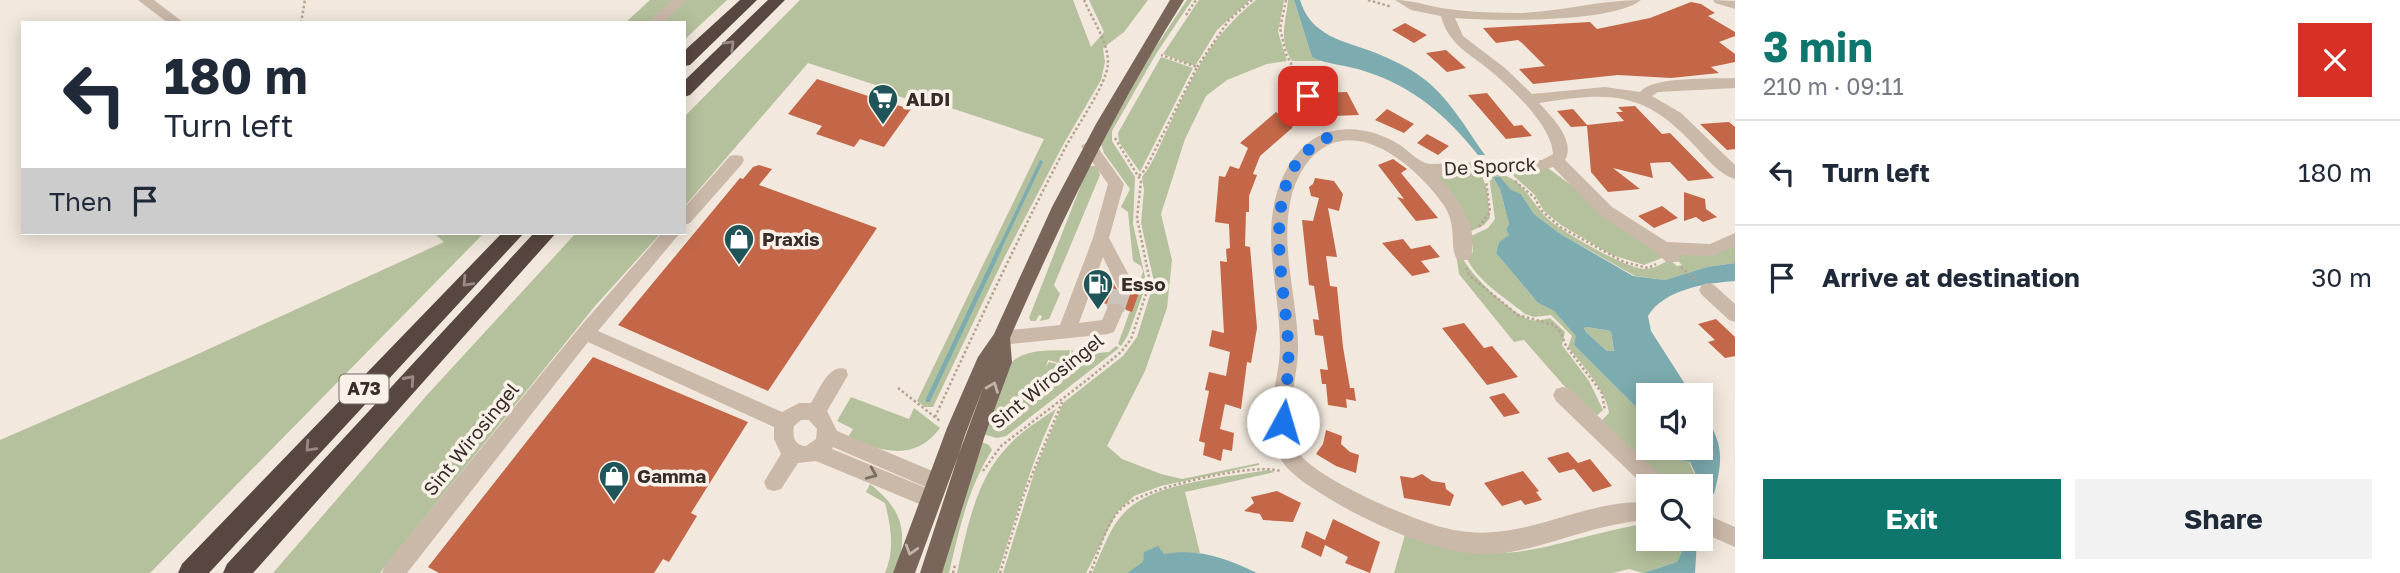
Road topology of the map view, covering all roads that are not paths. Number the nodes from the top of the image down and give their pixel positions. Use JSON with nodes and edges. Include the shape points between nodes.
{"nodes":[{"id":1,"x":145,"y":0,"type":"edge"},
{"id":2,"x":680,"y":0,"type":"edge"},
{"id":3,"x":749,"y":0,"type":"edge"},
{"id":4,"x":777,"y":0,"type":"edge"},
{"id":5,"x":1177,"y":0,"type":"edge"},
{"id":6,"x":1402,"y":0,"type":"edge"},
{"id":7,"x":1633,"y":0,"type":"edge"},
{"id":8,"x":1720,"y":0,"type":"edge"},
{"id":9,"x":1735,"y":5,"type":"edge"},
{"id":10,"x":1447,"y":13,"type":"junction"},
{"id":11,"x":174,"y":21,"type":"edge"},
{"id":12,"x":657,"y":21,"type":"edge"},
{"id":13,"x":686,"y":59,"type":"edge"},
{"id":14,"x":1735,"y":83,"type":"edge"},
{"id":15,"x":686,"y":89,"type":"edge"},
{"id":16,"x":1643,"y":98,"type":"junction"},
{"id":17,"x":1527,"y":100,"type":"junction"},
{"id":18,"x":1090,"y":146,"type":"junction"},
{"id":19,"x":736,"y":160,"type":"dead end"},
{"id":20,"x":1556,"y":160,"type":"junction"},
{"id":21,"x":1422,"y":169,"type":"junction"},
{"id":22,"x":1735,"y":173,"type":"edge"},
{"id":23,"x":686,"y":217,"type":"edge"},
{"id":24,"x":512,"y":235,"type":"edge"},
{"id":25,"x":543,"y":235,"type":"edge"},
{"id":26,"x":670,"y":235,"type":"edge"},
{"id":27,"x":1101,"y":238,"type":"junction"},
{"id":28,"x":1735,"y":239,"type":"edge"},
{"id":29,"x":1463,"y":255,"type":"road end"},
{"id":30,"x":1124,"y":283,"type":"dead end"},
{"id":31,"x":1708,"y":290,"type":"dead end"},
{"id":32,"x":1115,"y":309,"type":"tunnel mouth"},
{"id":33,"x":1735,"y":315,"type":"edge"},
{"id":34,"x":585,"y":333,"type":"junction"},
{"id":35,"x":1066,"y":333,"type":"junction"},
{"id":36,"x":1001,"y":338,"type":"junction"},
{"id":37,"x":839,"y":375,"type":"dead end"},
{"id":38,"x":1563,"y":395,"type":"dead end"},
{"id":39,"x":815,"y":413,"type":"junction"},
{"id":40,"x":784,"y":422,"type":"junction"},
{"id":41,"x":812,"y":446,"type":"junction"},
{"id":42,"x":1645,"y":474,"type":"edge"},
{"id":43,"x":774,"y":482,"type":"dead end"},
{"id":44,"x":932,"y":490,"type":"junction"},
{"id":45,"x":954,"y":498,"type":"junction"},
{"id":46,"x":299,"y":503,"type":"junction"},
{"id":47,"x":1636,"y":511,"type":"edge"},
{"id":48,"x":1713,"y":527,"type":"edge"},
{"id":49,"x":1735,"y":537,"type":"edge"},
{"id":50,"x":215,"y":547,"type":"junction"},
{"id":51,"x":185,"y":573,"type":"edge"},
{"id":52,"x":191,"y":573,"type":"edge"},
{"id":53,"x":236,"y":573,"type":"edge"},
{"id":54,"x":255,"y":573,"type":"edge"},
{"id":55,"x":393,"y":573,"type":"edge"},
{"id":56,"x":904,"y":573,"type":"edge"},
{"id":57,"x":931,"y":573,"type":"edge"}],
"edges":[{"from":1,"to":11,"type":"street"},
{"from":2,"to":12,"type":"street"},
{"from":3,"to":13,"type":"highway"},
{"from":15,"to":4,"type":"highway","one_way":true},
{"from":5,"to":18,"type":"main road","name":"Sint Wirosingel"},
{"from":6,"to":10,"type":"street"},
{"from":7,"to":10,"type":"street","via":[[1601,10],[1559,14]]},
{"from":8,"to":9,"type":"street"},
{"from":10,"to":17,"type":"street","name":"De Sporck","via":[[1456,37]]},
{"from":14,"to":16,"type":"street","via":[[1658,87]]},
{"from":16,"to":17,"type":"street","via":[[1597,90]]},
{"from":16,"to":22,"type":"street","via":[[1675,117]]},
{"from":17,"to":20,"type":"street","name":"De Sporck","via":[[1561,142]]},
{"from":18,"to":27,"type":"street","via":[[1116,184]]},
{"from":18,"to":36,"type":"main road","name":"Sint Wirosingel"},
{"from":19,"to":23,"type":"street"},
{"from":20,"to":21,"type":"street","name":"De Sporck"},
{"from":20,"to":28,"type":"street","via":[[1607,211],[1669,253],[1712,250]]},
{"from":21,"to":29,"type":"street","via":[[1451,204],[1465,233]]},
{"from":21,"to":47,"type":"street","name":"De Sporck","via":[[1379,141],[1350,134],[1329,137],[1309,149],[1287,180],[1278,218],[1289,344],[1284,445],[1292,460],[1338,493],[1410,526],[1466,542],[1501,544],[1616,512]]},
{"from":24,"to":50,"type":"highway","number":"A73","one_way":true},
{"from":46,"to":25,"type":"highway","number":"A73","one_way":true},
{"from":26,"to":34,"type":"street","name":"Sint Wirosingel"},
{"from":27,"to":30,"type":"street"},
{"from":27,"to":35,"type":"street"},
{"from":31,"to":33,"type":"street"},
{"from":32,"to":35,"type":"street","via":[[1108,327]]},
{"from":34,"to":40,"type":"street"},
{"from":34,"to":55,"type":"street","name":"Sint Wirosingel"},
{"from":35,"to":36,"type":"street"},
{"from":36,"to":44,"type":"main road","name":"Sint Wirosingel","via":[[987,357]]},
{"from":45,"to":36,"type":"main road","name":"Sint Wirosingel","one_way":true,"via":[[1003,362]]},
{"from":37,"to":39,"type":"street"},
{"from":38,"to":42,"type":"street"},
{"from":39,"to":40,"type":"street","via":[[795,414]]},
{"from":39,"to":41,"type":"street","via":[[826,423]]},
{"from":40,"to":41,"type":"street","via":[[783,442]]},
{"from":41,"to":43,"type":"street"},
{"from":41,"to":44,"type":"street"},
{"from":44,"to":45,"type":"main road"},
{"from":44,"to":56,"type":"main road","name":"Sint Wirosingel","one_way":true},
{"from":45,"to":57,"type":"main road","name":"Sint Wirosingel"},
{"from":46,"to":53,"type":"highway","number":"A73"},
{"from":46,"to":54,"type":"highway","number":"A73"},
{"from":48,"to":49,"type":"street"},
{"from":50,"to":51,"type":"highway","number":"A73"},
{"from":50,"to":52,"type":"highway","number":"A73"}]}
